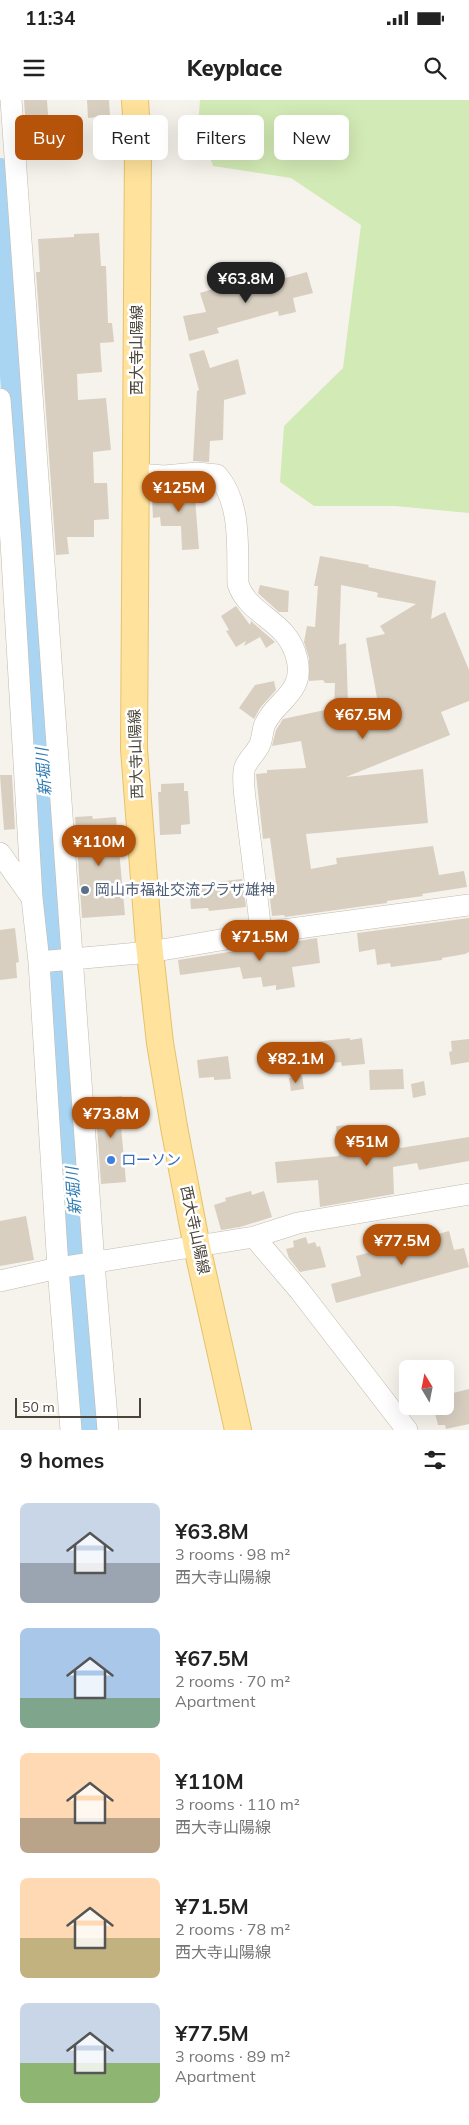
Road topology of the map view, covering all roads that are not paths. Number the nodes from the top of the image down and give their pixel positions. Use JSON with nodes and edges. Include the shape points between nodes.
{"nodes":[{"id":1,"x":11,"y":100,"type":"edge"},
{"id":2,"x":135,"y":100,"type":"edge"},
{"id":3,"x":10,"y":229,"type":"edge"},
{"id":4,"x":0,"y":399,"type":"edge"},
{"id":5,"x":136,"y":474,"type":"junction"},
{"id":6,"x":27,"y":540,"type":"junction"},
{"id":7,"x":0,"y":853,"type":"edge"},
{"id":8,"x":32,"y":898,"type":"junction"},
{"id":9,"x":469,"y":905,"type":"edge"},
{"id":10,"x":261,"y":933,"type":"junction"},
{"id":11,"x":150,"y":952,"type":"junction"},
{"id":12,"x":70,"y":961,"type":"junction"},
{"id":13,"x":42,"y":962,"type":"junction"},
{"id":14,"x":469,"y":1194,"type":"edge"},
{"id":15,"x":254,"y":1237,"type":"junction"},
{"id":16,"x":197,"y":1247,"type":"junction"},
{"id":17,"x":92,"y":1264,"type":"junction"},
{"id":18,"x":62,"y":1267,"type":"junction"},
{"id":19,"x":0,"y":1282,"type":"edge"},
{"id":20,"x":71,"y":1430,"type":"edge"},
{"id":21,"x":108,"y":1430,"type":"edge"},
{"id":22,"x":238,"y":1430,"type":"edge"},
{"id":23,"x":408,"y":1430,"type":"edge"}],
"edges":[{"from":1,"to":3,"type":"street"},
{"from":2,"to":5,"type":"main road","name":"西大寺山陽線","via":[[138,148]]},
{"from":3,"to":6,"type":"street"},
{"from":4,"to":6,"type":"street"},
{"from":5,"to":10,"type":"street","via":[[217,475],[226,485],[233,505],[238,584],[242,596],[277,624],[292,644],[297,659],[294,687],[264,724],[260,744],[244,771]]},
{"from":5,"to":11,"type":"main road","name":"西大寺山陽線","via":[[134,749]]},
{"from":6,"to":8,"type":"street"},
{"from":6,"to":12,"type":"street"},
{"from":7,"to":8,"type":"street"},
{"from":8,"to":13,"type":"street"},
{"from":9,"to":10,"type":"street"},
{"from":10,"to":11,"type":"street"},
{"from":11,"to":12,"type":"street"},
{"from":11,"to":16,"type":"main road","name":"西大寺山陽線","via":[[160,1043]]},
{"from":12,"to":13,"type":"street"},
{"from":12,"to":17,"type":"street"},
{"from":13,"to":18,"type":"street"},
{"from":14,"to":15,"type":"street","via":[[298,1223]]},
{"from":15,"to":16,"type":"street"},
{"from":15,"to":23,"type":"street"},
{"from":16,"to":17,"type":"street"},
{"from":16,"to":22,"type":"main road","name":"西大寺山陽線"},
{"from":17,"to":18,"type":"street"},
{"from":17,"to":21,"type":"street"},
{"from":18,"to":19,"type":"street"},
{"from":18,"to":20,"type":"street"}]}
